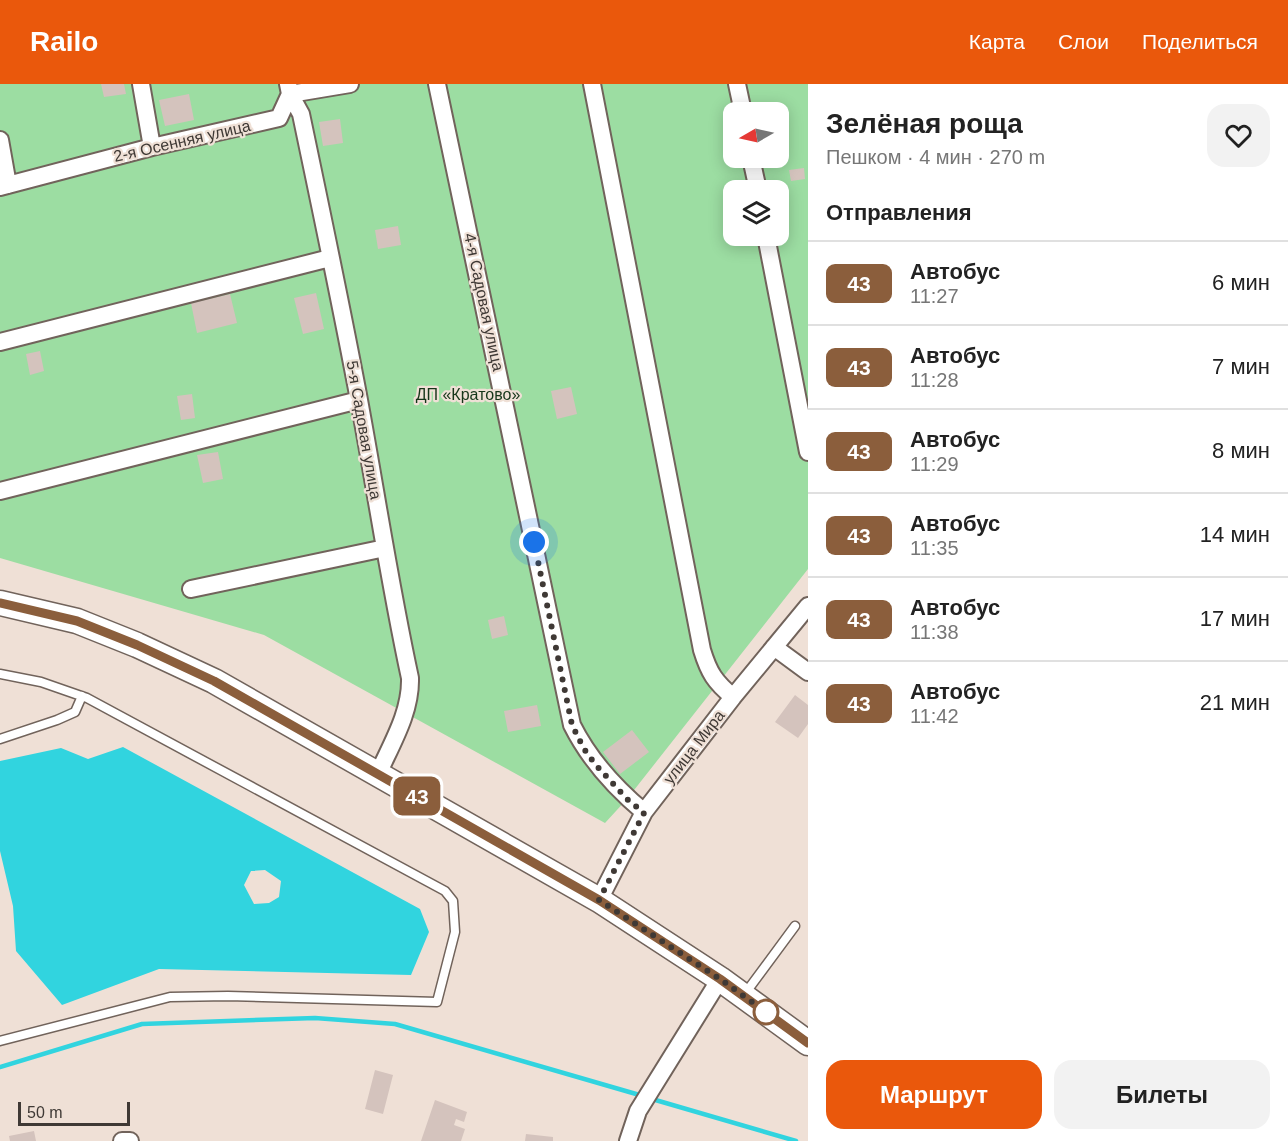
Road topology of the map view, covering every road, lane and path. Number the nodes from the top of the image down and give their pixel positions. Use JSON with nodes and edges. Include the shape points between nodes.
{"nodes":[{"id":1,"x":141,"y":84,"type":"edge"},
{"id":2,"x":350,"y":84,"type":"edge"},
{"id":3,"x":437,"y":84,"type":"edge"},
{"id":4,"x":592,"y":84,"type":"edge"},
{"id":5,"x":737,"y":84,"type":"edge"},
{"id":6,"x":289,"y":89,"type":"edge"},
{"id":7,"x":740,"y":102,"type":"edge"},
{"id":8,"x":0,"y":140,"type":"edge"},
{"id":9,"x":152,"y":147,"type":"junction"},
{"id":10,"x":4,"y":186,"type":"edge"},
{"id":11,"x":768,"y":246,"type":"edge"},
{"id":12,"x":330,"y":258,"type":"junction"},
{"id":13,"x":0,"y":342,"type":"edge"},
{"id":14,"x":359,"y":400,"type":"junction"},
{"id":15,"x":808,"y":452,"type":"edge"},
{"id":16,"x":0,"y":491,"type":"edge"},
{"id":17,"x":385,"y":549,"type":"junction"},
{"id":18,"x":191,"y":589,"type":"dead end"},
{"id":19,"x":0,"y":603,"type":"edge"},
{"id":20,"x":808,"y":606,"type":"edge"},
{"id":21,"x":774,"y":647,"type":"junction"},
{"id":22,"x":808,"y":672,"type":"edge"},
{"id":23,"x":0,"y":674,"type":"edge"},
{"id":24,"x":82,"y":696,"type":"junction"},
{"id":25,"x":733,"y":697,"type":"junction"},
{"id":26,"x":0,"y":739,"type":"edge"},
{"id":27,"x":378,"y":774,"type":"junction"},
{"id":28,"x":644,"y":813,"type":"junction"},
{"id":29,"x":599,"y":900,"type":"junction"},
{"id":30,"x":795,"y":926,"type":"dead end"},
{"id":31,"x":720,"y":979,"type":"junction"},
{"id":32,"x":744,"y":996,"type":"junction"},
{"id":33,"x":0,"y":1041,"type":"edge"},
{"id":34,"x":808,"y":1043,"type":"edge"},
{"id":35,"x":124,"y":1141,"type":"edge"},
{"id":36,"x":130,"y":1141,"type":"edge"},
{"id":37,"x":628,"y":1141,"type":"edge"}],
"edges":[{"from":1,"to":9,"type":"street"},
{"from":2,"to":6,"type":"street"},
{"from":3,"to":28,"type":"street","name":"4-я Садовая улица","via":[[572,725],[595,764]]},
{"from":4,"to":25,"type":"street","via":[[702,650],[716,683]]},
{"from":5,"to":7,"type":"street"},
{"from":6,"to":9,"type":"street","name":"2-я Осенняя улица","via":[[279,118]]},
{"from":6,"to":12,"type":"street","name":"5-я Садовая улица","via":[[301,114]]},
{"from":8,"to":10,"type":"street"},
{"from":9,"to":10,"type":"street","name":"2-я Осенняя улица"},
{"from":11,"to":15,"type":"street"},
{"from":12,"to":13,"type":"street"},
{"from":12,"to":14,"type":"street","name":"5-я Садовая улица"},
{"from":14,"to":16,"type":"street"},
{"from":14,"to":17,"type":"street","name":"5-я Садовая улица"},
{"from":17,"to":18,"type":"street"},
{"from":17,"to":27,"type":"street","name":"5-я Садовая улица","via":[[411,693]]},
{"from":19,"to":27,"type":"main road","via":[[77,621],[137,645],[214,681]]},
{"from":20,"to":21,"type":"street","name":"улица Мира"},
{"from":21,"to":22,"type":"street"},
{"from":21,"to":25,"type":"street","name":"улица Мира"},
{"from":23,"to":24,"type":"lane"},
{"from":24,"to":26,"type":"lane","via":[[75,712]]},
{"from":24,"to":33,"type":"lane","via":[[445,891],[453,901],[455,932],[437,1002],[170,997]]},
{"from":25,"to":28,"type":"street","name":"улица Мира"},
{"from":27,"to":29,"type":"main road"},
{"from":28,"to":29,"type":"street","name":"улица Мира"},
{"from":29,"to":31,"type":"main road"},
{"from":30,"to":32,"type":"lane"},
{"from":31,"to":32,"type":"main road"},
{"from":31,"to":37,"type":"street","via":[[638,1111]]},
{"from":32,"to":34,"type":"main road"},
{"from":35,"to":36,"type":"street"}]}
